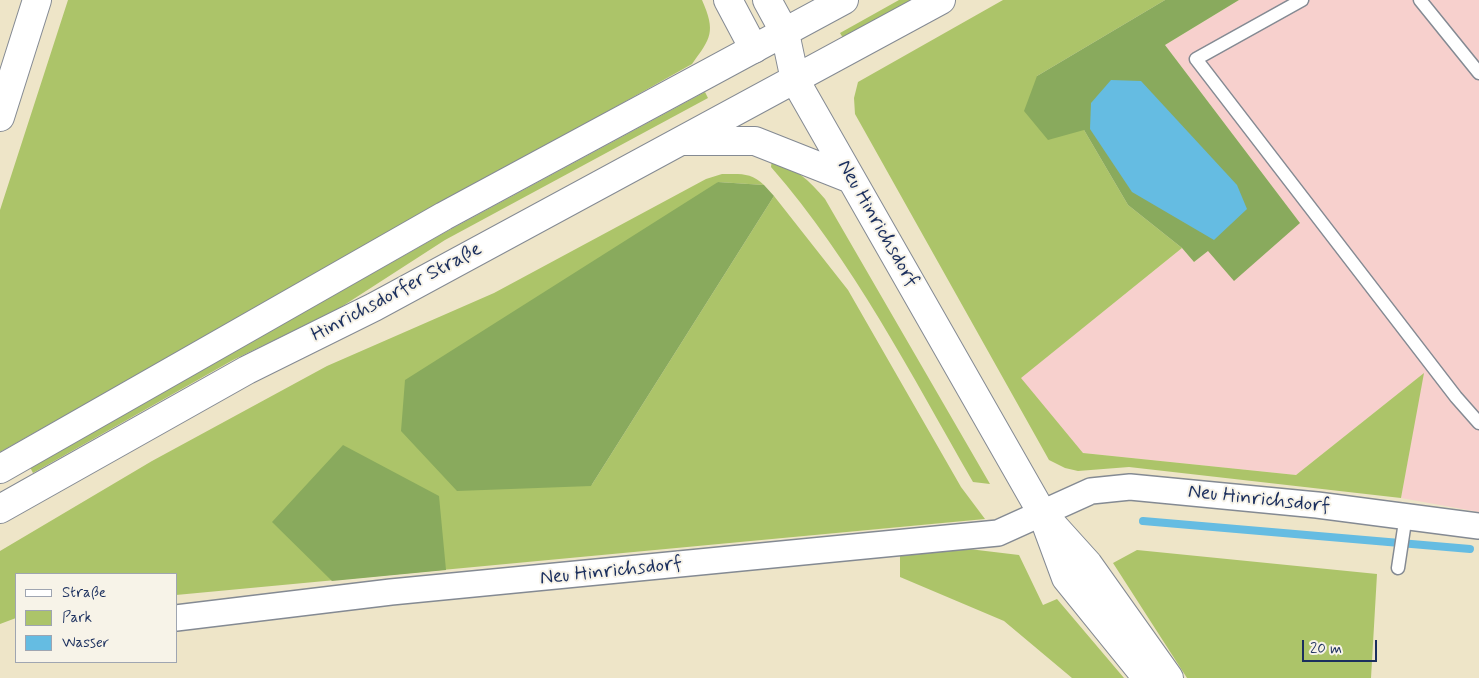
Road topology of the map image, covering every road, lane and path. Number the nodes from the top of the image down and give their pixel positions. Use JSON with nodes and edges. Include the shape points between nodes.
{"nodes":[{"id":1,"x":37,"y":0,"type":"edge"},
{"id":2,"x":728,"y":0,"type":"edge"},
{"id":3,"x":767,"y":0,"type":"edge"},
{"id":4,"x":844,"y":0,"type":"edge"},
{"id":5,"x":941,"y":0,"type":"edge"},
{"id":6,"x":1302,"y":0,"type":"edge"},
{"id":7,"x":1420,"y":0,"type":"edge"},
{"id":8,"x":785,"y":33,"type":"junction"},
{"id":9,"x":754,"y":49,"type":"junction"},
{"id":10,"x":1479,"y":73,"type":"edge"},
{"id":11,"x":795,"y":80,"type":"junction"},
{"id":12,"x":0,"y":117,"type":"edge"},
{"id":13,"x":682,"y":141,"type":"junction"},
{"id":14,"x":851,"y":179,"type":"junction"},
{"id":15,"x":1479,"y":423,"type":"edge"},
{"id":16,"x":0,"y":469,"type":"edge"},
{"id":17,"x":0,"y":509,"type":"edge"},
{"id":18,"x":1042,"y":512,"type":"junction"},
{"id":19,"x":1406,"y":516,"type":"junction"},
{"id":20,"x":1479,"y":526,"type":"edge"},
{"id":21,"x":1398,"y":568,"type":"dead end"},
{"id":22,"x":178,"y":618,"type":"edge"},
{"id":23,"x":1147,"y":678,"type":"edge"},
{"id":24,"x":1168,"y":678,"type":"edge"}],
"edges":[{"from":1,"to":12,"type":"main road"},
{"from":2,"to":9,"type":"main road"},
{"from":3,"to":8,"type":"main road"},
{"from":4,"to":8,"type":"main road"},
{"from":5,"to":11,"type":"main road"},
{"from":6,"to":15,"type":"lane","via":[[1196,60]]},
{"from":7,"to":10,"type":"lane"},
{"from":8,"to":9,"type":"main road","name":"Hinrichsdorfer Straße"},
{"from":8,"to":11,"type":"main road"},
{"from":9,"to":11,"type":"main road"},
{"from":9,"to":16,"type":"main road","name":"Hinrichsdorfer Straße","via":[[444,216]]},
{"from":11,"to":13,"type":"main road","name":"Hinrichsdorfer Straße"},
{"from":11,"to":14,"type":"main road","name":"Neu Hinrichsdorf"},
{"from":13,"to":14,"type":"main road","via":[[755,141]]},
{"from":13,"to":17,"type":"main road","name":"Hinrichsdorfer Straße","via":[[374,307],[247,370]]},
{"from":14,"to":18,"type":"main road","name":"Neu Hinrichsdorf"},
{"from":18,"to":19,"type":"street","name":"Neu Hinrichsdorf","via":[[1091,491],[1130,487]]},
{"from":18,"to":22,"type":"street","name":"Neu Hinrichsdorf","via":[[998,533],[391,592]]},
{"from":18,"to":23,"type":"main road","name":"Neu Hinrichsdorf","via":[[1066,578]]},
{"from":18,"to":24,"type":"main road","name":"Neu Hinrichsdorf","via":[[1088,564]]},
{"from":19,"to":20,"type":"street","name":"Neu Hinrichsdorf"},
{"from":19,"to":21,"type":"lane"}]}
